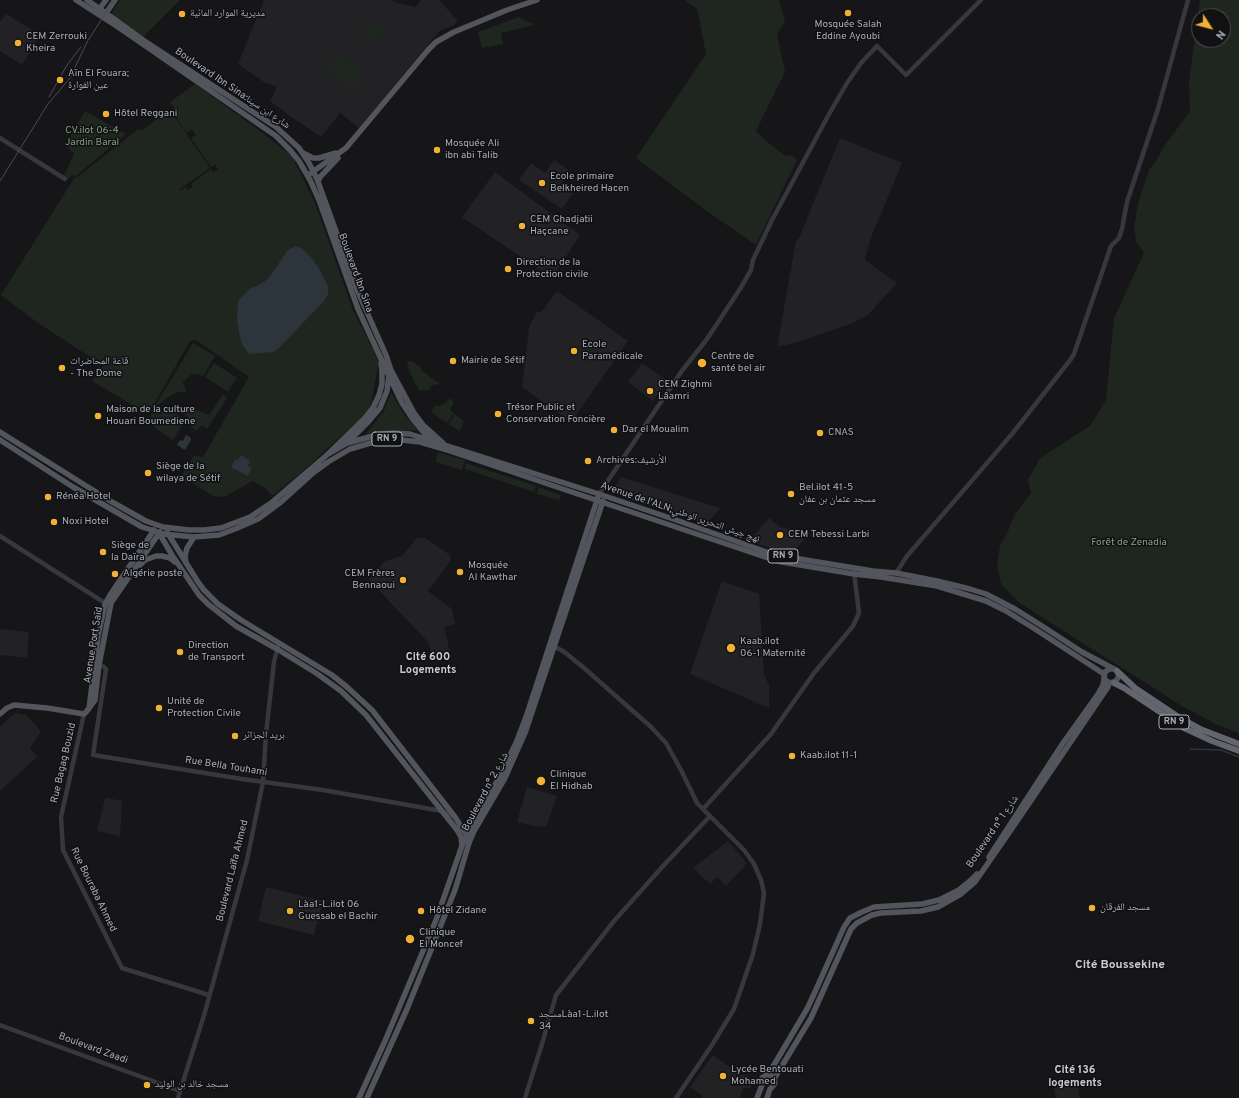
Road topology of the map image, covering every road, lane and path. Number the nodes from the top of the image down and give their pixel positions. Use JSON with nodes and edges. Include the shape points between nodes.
{"nodes":[{"id":1,"x":76,"y":0,"type":"edge"},
{"id":2,"x":87,"y":0,"type":"edge"},
{"id":3,"x":106,"y":0,"type":"edge"},
{"id":4,"x":115,"y":0,"type":"edge"},
{"id":5,"x":537,"y":0,"type":"edge"},
{"id":6,"x":981,"y":0,"type":"edge"},
{"id":7,"x":1188,"y":0,"type":"edge"},
{"id":8,"x":99,"y":11,"type":"junction"},
{"id":9,"x":105,"y":15,"type":"junction"},
{"id":10,"x":0,"y":138,"type":"edge"},
{"id":11,"x":346,"y":148,"type":"junction"},
{"id":12,"x":301,"y":151,"type":"junction"},
{"id":13,"x":314,"y":171,"type":"junction"},
{"id":14,"x":307,"y":175,"type":"junction"},
{"id":15,"x":66,"y":179,"type":"dead end"},
{"id":16,"x":318,"y":182,"type":"junction"},
{"id":17,"x":379,"y":355,"type":"junction"},
{"id":18,"x":386,"y":355,"type":"junction"},
{"id":19,"x":389,"y":376,"type":"junction"},
{"id":20,"x":0,"y":432,"type":"edge"},
{"id":21,"x":0,"y":440,"type":"edge"},
{"id":22,"x":435,"y":442,"type":"junction"},
{"id":23,"x":347,"y":443,"type":"junction"},
{"id":24,"x":446,"y":447,"type":"junction"},
{"id":25,"x":328,"y":454,"type":"junction"},
{"id":26,"x":333,"y":458,"type":"junction"},
{"id":27,"x":602,"y":495,"type":"junction"},
{"id":28,"x":599,"y":502,"type":"junction"},
{"id":29,"x":160,"y":526,"type":"junction"},
{"id":30,"x":156,"y":532,"type":"junction"},
{"id":31,"x":168,"y":535,"type":"junction"},
{"id":32,"x":0,"y":536,"type":"edge"},
{"id":33,"x":194,"y":537,"type":"junction"},
{"id":34,"x":178,"y":565,"type":"junction"},
{"id":35,"x":186,"y":565,"type":"junction"},
{"id":36,"x":133,"y":570,"type":"junction"},
{"id":37,"x":854,"y":571,"type":"junction"},
{"id":38,"x":896,"y":573,"type":"junction"},
{"id":39,"x":107,"y":605,"type":"junction"},
{"id":40,"x":279,"y":643,"type":"junction"},
{"id":41,"x":552,"y":646,"type":"junction"},
{"id":42,"x":277,"y":649,"type":"junction"},
{"id":43,"x":97,"y":666,"type":"junction"},
{"id":44,"x":1116,"y":670,"type":"junction"},
{"id":45,"x":1104,"y":676,"type":"junction"},
{"id":46,"x":1111,"y":683,"type":"junction"},
{"id":47,"x":87,"y":712,"type":"junction"},
{"id":48,"x":0,"y":714,"type":"edge"},
{"id":49,"x":1239,"y":744,"type":"edge"},
{"id":50,"x":1239,"y":751,"type":"edge"},
{"id":51,"x":263,"y":782,"type":"junction"},
{"id":52,"x":703,"y":809,"type":"junction"},
{"id":53,"x":442,"y":811,"type":"junction"},
{"id":54,"x":710,"y":816,"type":"junction"},
{"id":55,"x":61,"y":817,"type":"joint"},
{"id":56,"x":455,"y":817,"type":"junction"},
{"id":57,"x":475,"y":820,"type":"junction"},
{"id":58,"x":460,"y":823,"type":"junction"},
{"id":59,"x":474,"y":831,"type":"junction"},
{"id":60,"x":459,"y":834,"type":"junction"},
{"id":61,"x":467,"y":835,"type":"junction"},
{"id":62,"x":469,"y":843,"type":"junction"},
{"id":63,"x":462,"y":847,"type":"junction"},
{"id":64,"x":209,"y":995,"type":"junction"},
{"id":65,"x":0,"y":1025,"type":"edge"},
{"id":66,"x":768,"y":1075,"type":"junction"},
{"id":67,"x":774,"y":1079,"type":"junction"},
{"id":68,"x":762,"y":1086,"type":"junction"},
{"id":69,"x":770,"y":1089,"type":"junction"},
{"id":70,"x":180,"y":1091,"type":"junction"},
{"id":71,"x":178,"y":1098,"type":"edge"},
{"id":72,"x":359,"y":1098,"type":"edge"},
{"id":73,"x":367,"y":1098,"type":"edge"},
{"id":74,"x":525,"y":1098,"type":"edge"},
{"id":75,"x":676,"y":1098,"type":"edge"},
{"id":76,"x":757,"y":1098,"type":"edge"},
{"id":77,"x":767,"y":1098,"type":"edge"}],
"edges":[{"from":1,"to":8,"type":"main road","name":"Boulevard Ibn Sina:شارع ابن سينا"},
{"from":2,"to":8,"type":"main road","name":"Boulevard Ibn Sina:شارع ابن سينا"},
{"from":3,"to":8,"type":"main road"},
{"from":4,"to":9,"type":"main road"},
{"from":5,"to":11,"type":"main road","via":[[506,10],[440,39]]},
{"from":6,"to":27,"type":"street","name":"Boulevard n° شارع 2","via":[[906,75],[877,46],[861,63],[828,116],[772,220],[740,289],[603,488]]},
{"from":7,"to":38,"type":"street","via":[[1158,109],[1127,202],[1122,230],[1119,238],[1111,246],[1074,354],[1012,434],[907,556]]},
{"from":8,"to":9,"type":"main road","name":"Boulevard Ibn Sina:شارع ابن سينا"},
{"from":9,"to":12,"type":"main road","name":"Boulevard Ibn Sina:شارع ابن سينا","via":[[276,127]]},
{"from":9,"to":14,"type":"main road","name":"Boulevard Ibn Sina:شارع ابن سينا","via":[[276,136],[299,161]]},
{"from":10,"to":15,"type":"street"},
{"from":11,"to":12,"type":"main road","via":[[319,158],[313,158]]},
{"from":11,"to":13,"type":"main road"},
{"from":11,"to":16,"type":"main road"},
{"from":12,"to":13,"type":"main road","name":"Boulevard Ibn Sina:شارع ابن سينا"},
{"from":13,"to":14,"type":"main road"},
{"from":13,"to":16,"type":"main road","name":"Boulevard Ibn Sina:شارع ابن سينا"},
{"from":14,"to":17,"type":"main road","name":"Boulevard Ibn Sina","via":[[358,309]]},
{"from":16,"to":18,"type":"main road","name":"Boulevard Ibn Sina:شارع ابن سينا","via":[[358,292]]},
{"from":17,"to":19,"type":"main road","name":"Boulevard Ibn Sina"},
{"from":17,"to":25,"type":"main road","via":[[382,384],[373,408]]},
{"from":18,"to":19,"type":"main road","name":"Boulevard Ibn Sina"},
{"from":18,"to":24,"type":"main road","via":[[391,370],[414,412],[423,425]]},
{"from":19,"to":22,"type":"main road","name":"Boulevard Ibn Sina","via":[[412,418]]},
{"from":19,"to":23,"type":"main road","name":"Boulevard Ibn Sina","via":[[387,391],[380,408]]},
{"from":20,"to":29,"type":"main road","via":[[118,506]]},
{"from":21,"to":30,"type":"main road","via":[[73,487],[137,524]]},
{"from":22,"to":23,"type":"main road","number":"RN 9","via":[[410,434],[393,433]]},
{"from":22,"to":24,"type":"main road","name":"Boulevard Ibn Sina"},
{"from":23,"to":25,"type":"main road"},
{"from":23,"to":26,"type":"main road","name":"Boulevard Ibn Sina"},
{"from":24,"to":26,"type":"main road","name":"Avenue de l'ALN;نهج جيش التحرير الوطني","number":"RN 9","via":[[405,440],[381,440],[350,449]]},
{"from":24,"to":27,"type":"main road","name":"Avenue de l'ALN;نهج جيش التحرير الوطني","number":"RN 9"},
{"from":24,"to":28,"type":"main road","name":"Avenue de l'ALN;نهج جيش التحرير الوطني","number":"RN 9"},
{"from":25,"to":29,"type":"main road","via":[[271,503],[250,517],[212,529],[189,530]]},
{"from":26,"to":33,"type":"main road","via":[[258,519],[220,535]]},
{"from":27,"to":28,"type":"main road","name":"Boulevard n° شارع 2"},
{"from":27,"to":37,"type":"main road","name":"Avenue de l'ALN;نهج جيش التحرير الوطني","number":"RN 9","via":[[775,555]]},
{"from":28,"to":37,"type":"main road","name":"Avenue de l'ALN;نهج جيش التحرير الوطني","via":[[782,562]]},
{"from":28,"to":41,"type":"main road","name":"Boulevard n° شارع 2"},
{"from":29,"to":30,"type":"main road","name":"Avenue Port Saïd"},
{"from":29,"to":31,"type":"main road"},
{"from":30,"to":31,"type":"main road"},
{"from":30,"to":34,"type":"main road"},
{"from":30,"to":36,"type":"main road","name":"Avenue Port Saïd"},
{"from":30,"to":39,"type":"main road","name":"Avenue Port Saïd","via":[[110,594]]},
{"from":31,"to":33,"type":"main road"},
{"from":31,"to":35,"type":"main road"},
{"from":32,"to":39,"type":"street"},
{"from":33,"to":35,"type":"main road","via":[[186,552]]},
{"from":34,"to":36,"type":"main road","via":[[170,558],[156,556],[145,560]]},
{"from":34,"to":42,"type":"main road","via":[[199,596],[208,604],[236,626]]},
{"from":35,"to":40,"type":"main road","via":[[218,604]]},
{"from":36,"to":39,"type":"main road","name":"Avenue Port Saïd"},
{"from":37,"to":38,"type":"main road","name":"Avenue de l'ALN;نهج جيش التحرير الوطني","number":"RN 9"},
{"from":37,"to":45,"type":"main road","via":[[937,586],[986,601],[1036,629]]},
{"from":37,"to":52,"type":"street","via":[[859,613],[853,626],[814,673],[770,734]]},
{"from":38,"to":44,"type":"main road","name":"Avenue de l'ALN;نهج جيش التحرير الوطني","number":"RN 9","via":[[986,594]]},
{"from":39,"to":43,"type":"main road","name":"Avenue Port Saïd","via":[[98,636]]},
{"from":40,"to":42,"type":"street","name":"Boulevard Laïfa Ahmed"},
{"from":40,"to":56,"type":"main road","via":[[332,675],[372,710]]},
{"from":41,"to":52,"type":"street","via":[[563,651],[583,667],[666,743],[697,803]]},
{"from":41,"to":57,"type":"main road","name":"Boulevard n° شارع 2","via":[[513,749]]},
{"from":41,"to":59,"type":"main road","name":"Boulevard n° شارع 2","via":[[525,733],[501,785]]},
{"from":42,"to":51,"type":"street","name":"Boulevard Laïfa Ahmed","via":[[266,734]]},
{"from":42,"to":53,"type":"main road","via":[[316,673],[353,701]]},
{"from":43,"to":47,"type":"main road","name":"Avenue Port Saïd"},
{"from":43,"to":51,"type":"street","name":"Rue Bella Touhami","via":[[103,666],[106,670],[93,755]]},
{"from":44,"to":45,"type":"main road","via":[[1107,670]]},
{"from":44,"to":46,"type":"main road","via":[[1118,678]]},
{"from":44,"to":49,"type":"highway","number":"RN 9","via":[[1136,688],[1180,718],[1200,729]]},
{"from":45,"to":46,"type":"main road","via":[[1106,681]]},
{"from":45,"to":66,"type":"main road","name":"Boulevard n° شارع 1","via":[[1098,694],[970,881],[939,900],[922,904],[874,907],[848,920],[814,994]]},
{"from":46,"to":50,"type":"highway","number":"RN 9","via":[[1124,688],[1184,728]]},
{"from":46,"to":67,"type":"main road","name":"Boulevard n° شارع 1","via":[[975,882],[961,894],[938,907],[872,915],[851,929],[810,1018]]},
{"from":47,"to":48,"type":"main road","via":[[14,705]]},
{"from":47,"to":55,"type":"street","name":"Rue Bagag Bouzid"},
{"from":51,"to":53,"type":"street","name":"Rue Bella Touhami"},
{"from":51,"to":64,"type":"street","name":"Boulevard Laïfa Ahmed","via":[[247,860]]},
{"from":52,"to":54,"type":"street"},
{"from":53,"to":56,"type":"street","name":"Rue Bella Touhami"},
{"from":53,"to":60,"type":"main road"},
{"from":54,"to":74,"type":"street","via":[[614,921],[556,996]]},
{"from":54,"to":75,"type":"street","via":[[744,850],[754,864],[764,893],[753,954],[734,1009]]},
{"from":55,"to":64,"type":"street","name":"Rue Bouraba Ahmed","via":[[63,850],[122,968]]},
{"from":56,"to":58,"type":"main road"},
{"from":57,"to":58,"type":"main road"},
{"from":57,"to":61,"type":"main road","name":"Boulevard n° شارع 2"},
{"from":58,"to":61,"type":"main road"},
{"from":59,"to":61,"type":"main road"},
{"from":59,"to":62,"type":"main road","name":"Boulevard n° شارع 2"},
{"from":60,"to":61,"type":"main road"},
{"from":60,"to":63,"type":"main road"},
{"from":61,"to":62,"type":"main road"},
{"from":61,"to":63,"type":"main road","name":"Boulevard n° شارع 2"},
{"from":62,"to":73,"type":"main road","name":"Boulevard n° شارع 2","via":[[455,890],[431,950]]},
{"from":63,"to":72,"type":"main road","name":"Boulevard n° شارع 2","via":[[430,934]]},
{"from":64,"to":70,"type":"street","name":"Boulevard Laïfa Ahmed"},
{"from":65,"to":70,"type":"street","name":"Boulevard Zaadi"},
{"from":66,"to":67,"type":"main road"},
{"from":66,"to":68,"type":"main road","via":[[762,1078]]},
{"from":67,"to":69,"type":"main road","via":[[775,1083]]},
{"from":68,"to":69,"type":"main road"},
{"from":68,"to":76,"type":"main road"},
{"from":69,"to":77,"type":"main road"},
{"from":70,"to":71,"type":"street","name":"Boulevard Laïfa Ahmed"}]}
